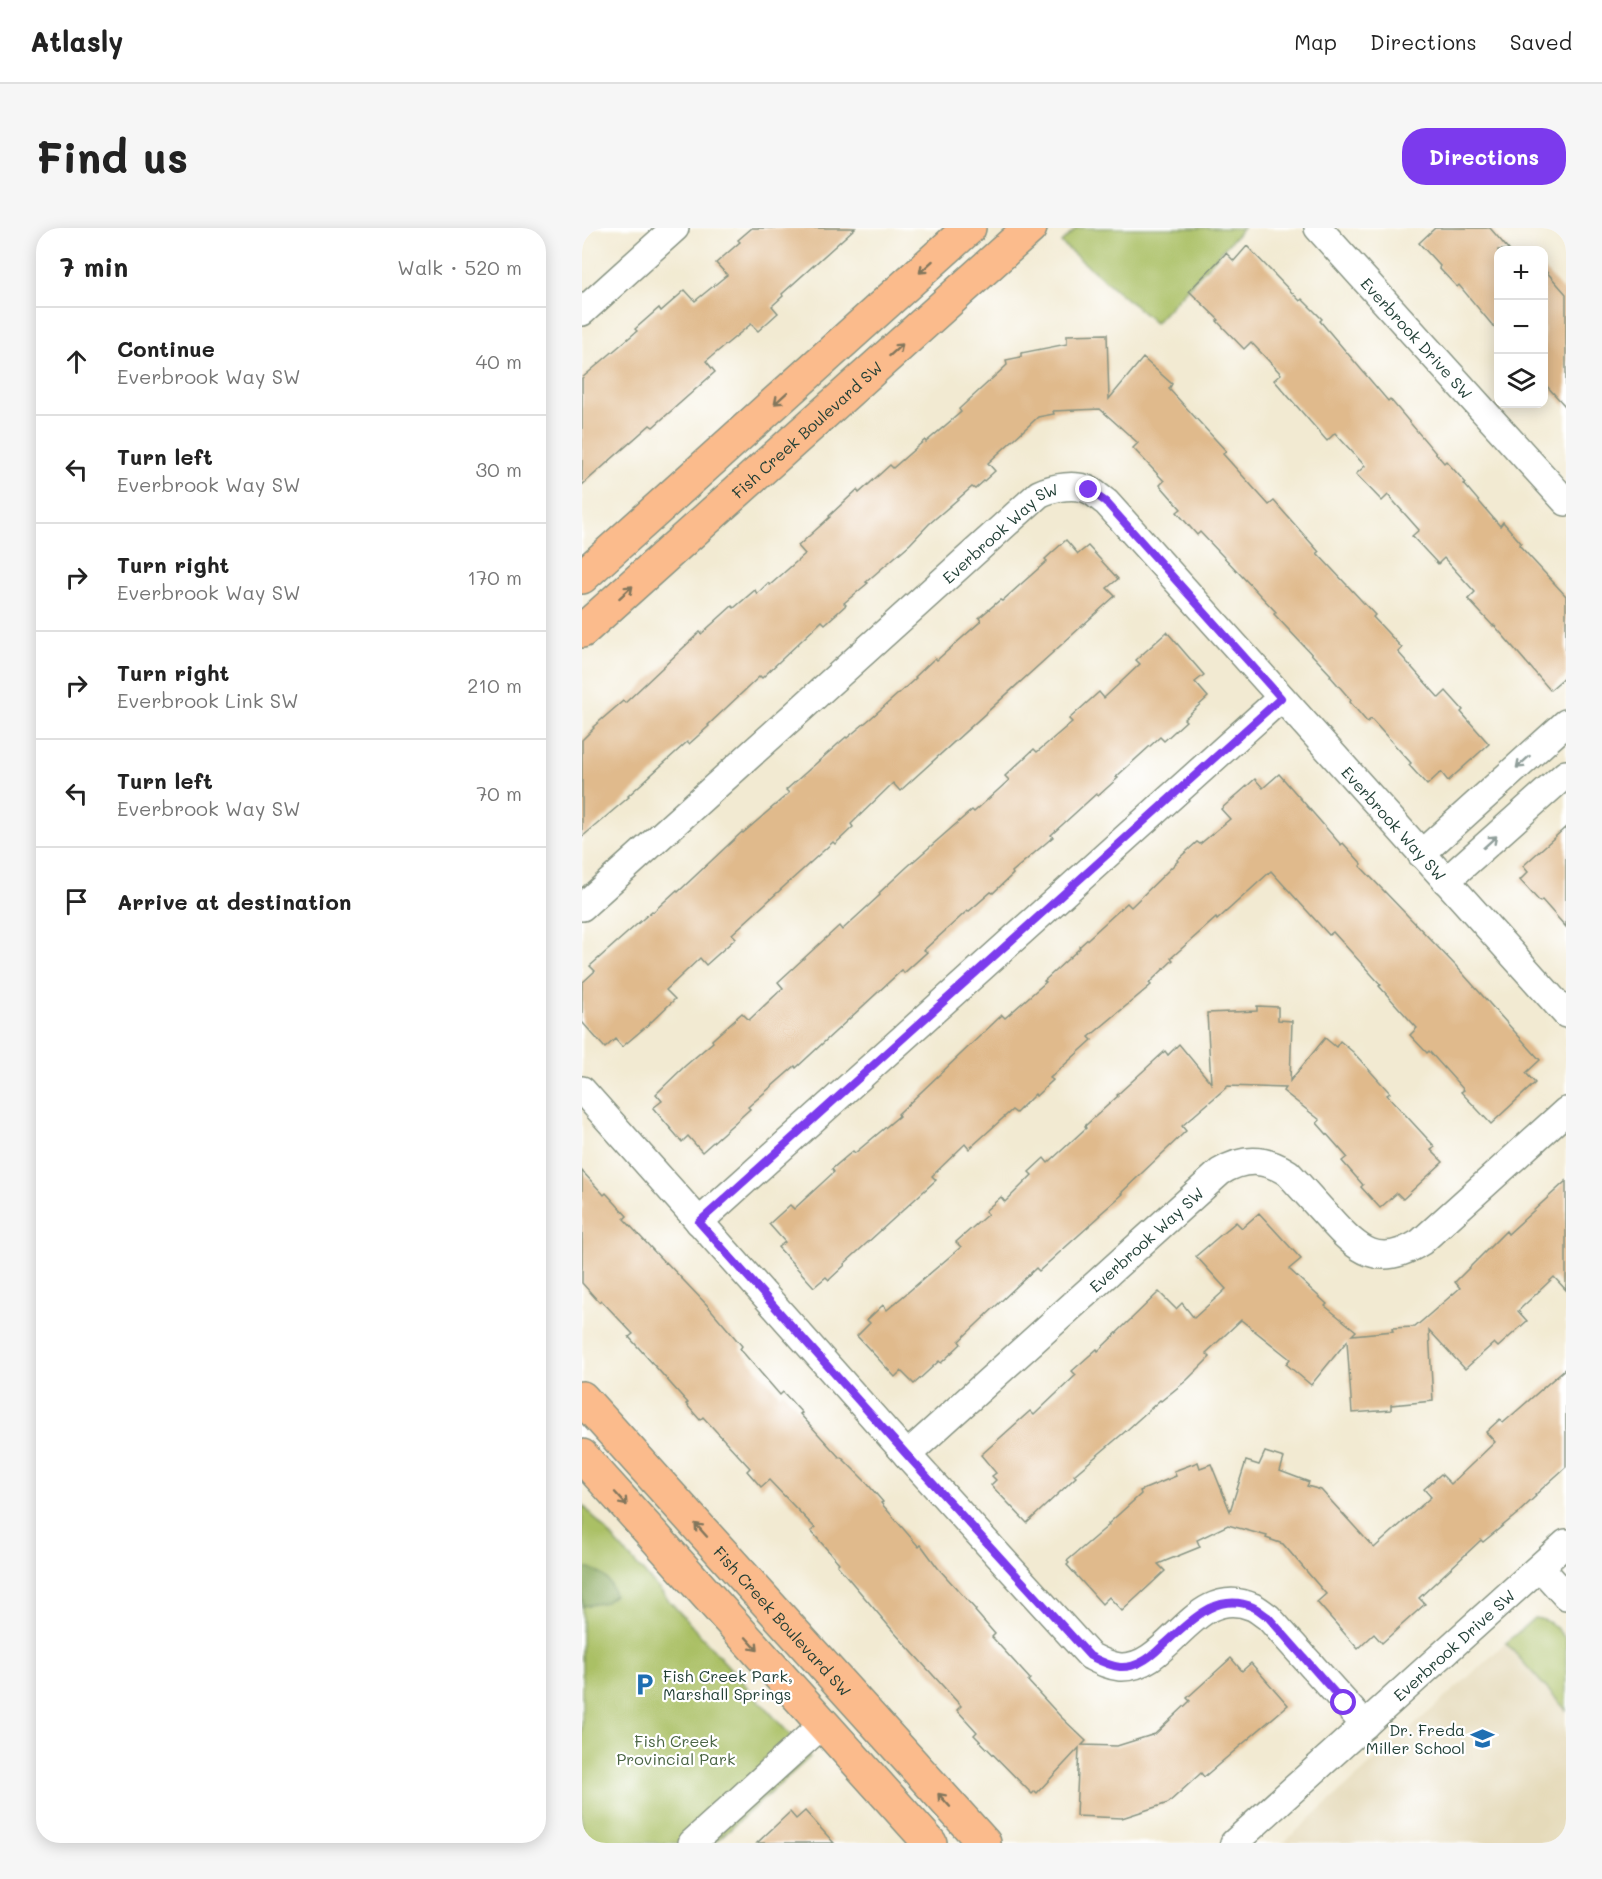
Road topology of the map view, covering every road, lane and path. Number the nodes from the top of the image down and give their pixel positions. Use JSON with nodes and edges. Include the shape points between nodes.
{"nodes":[{"id":1,"x":675,"y":228,"type":"edge"},
{"id":2,"x":969,"y":228,"type":"edge"},
{"id":3,"x":1030,"y":228,"type":"edge"},
{"id":4,"x":1318,"y":228,"type":"edge"},
{"id":5,"x":582,"y":312,"type":"edge"},
{"id":6,"x":1566,"y":502,"type":"edge"},
{"id":7,"x":582,"y":577,"type":"edge"},
{"id":8,"x":582,"y":631,"type":"edge"},
{"id":9,"x":1281,"y":698,"type":"junction"},
{"id":10,"x":1566,"y":723,"type":"edge"},
{"id":11,"x":1566,"y":774,"type":"edge"},
{"id":12,"x":1421,"y":854,"type":"junction"},
{"id":13,"x":1446,"y":881,"type":"junction"},
{"id":14,"x":582,"y":907,"type":"edge"},
{"id":15,"x":1566,"y":1014,"type":"edge"},
{"id":16,"x":582,"y":1090,"type":"edge"},
{"id":17,"x":1566,"y":1111,"type":"edge"},
{"id":18,"x":699,"y":1222,"type":"junction"},
{"id":19,"x":582,"y":1398,"type":"edge"},
{"id":20,"x":907,"y":1455,"type":"junction"},
{"id":21,"x":582,"y":1456,"type":"edge"},
{"id":22,"x":1566,"y":1543,"type":"edge"},
{"id":23,"x":1540,"y":1567,"type":"junction"},
{"id":24,"x":1566,"y":1596,"type":"edge"},
{"id":25,"x":823,"y":1724,"type":"junction"},
{"id":26,"x":1365,"y":1725,"type":"junction"},
{"id":27,"x":692,"y":1843,"type":"edge"},
{"id":28,"x":930,"y":1843,"type":"edge"},
{"id":29,"x":984,"y":1843,"type":"edge"},
{"id":30,"x":1234,"y":1843,"type":"edge"}],
"edges":[{"from":1,"to":5,"type":"street"},
{"from":2,"to":7,"type":"main road","one_way":true},
{"from":8,"to":3,"type":"main road","name":"Fish Creek Boulevard SW","one_way":true},
{"from":4,"to":6,"type":"street","name":"Everbrook Drive SW"},
{"from":9,"to":12,"type":"street","name":"Everbrook Way SW"},
{"from":9,"to":14,"type":"street","name":"Everbrook Way SW","via":[[1106,502],[1089,490],[1050,488]]},
{"from":9,"to":18,"type":"street"},
{"from":10,"to":12,"type":"street","one_way":true},
{"from":13,"to":11,"type":"street","one_way":true},
{"from":12,"to":13,"type":"street","name":"Everbrook Way SW"},
{"from":13,"to":15,"type":"street","name":"Everbrook Way SW"},
{"from":16,"to":18,"type":"street"},
{"from":17,"to":20,"type":"street","name":"Everbrook Way SW","via":[[1421,1242],[1397,1254],[1371,1253],[1350,1242],[1288,1173],[1276,1165],[1254,1161],[1229,1166]]},
{"from":18,"to":20,"type":"street"},
{"from":29,"to":19,"type":"main road","name":"Fish Creek Boulevard SW","one_way":true},
{"from":20,"to":26,"type":"street","via":[[1090,1656],[1122,1667],[1138,1664],[1213,1606],[1230,1602],[1254,1607],[1268,1617]]},
{"from":21,"to":25,"type":"main road","one_way":true},
{"from":22,"to":23,"type":"street","name":"Everbrook Drive SW"},
{"from":23,"to":24,"type":"street"},
{"from":23,"to":26,"type":"street","name":"Everbrook Drive SW"},
{"from":25,"to":27,"type":"street"},
{"from":25,"to":28,"type":"main road"},
{"from":26,"to":30,"type":"street","name":"Everbrook Drive SW"}]}
